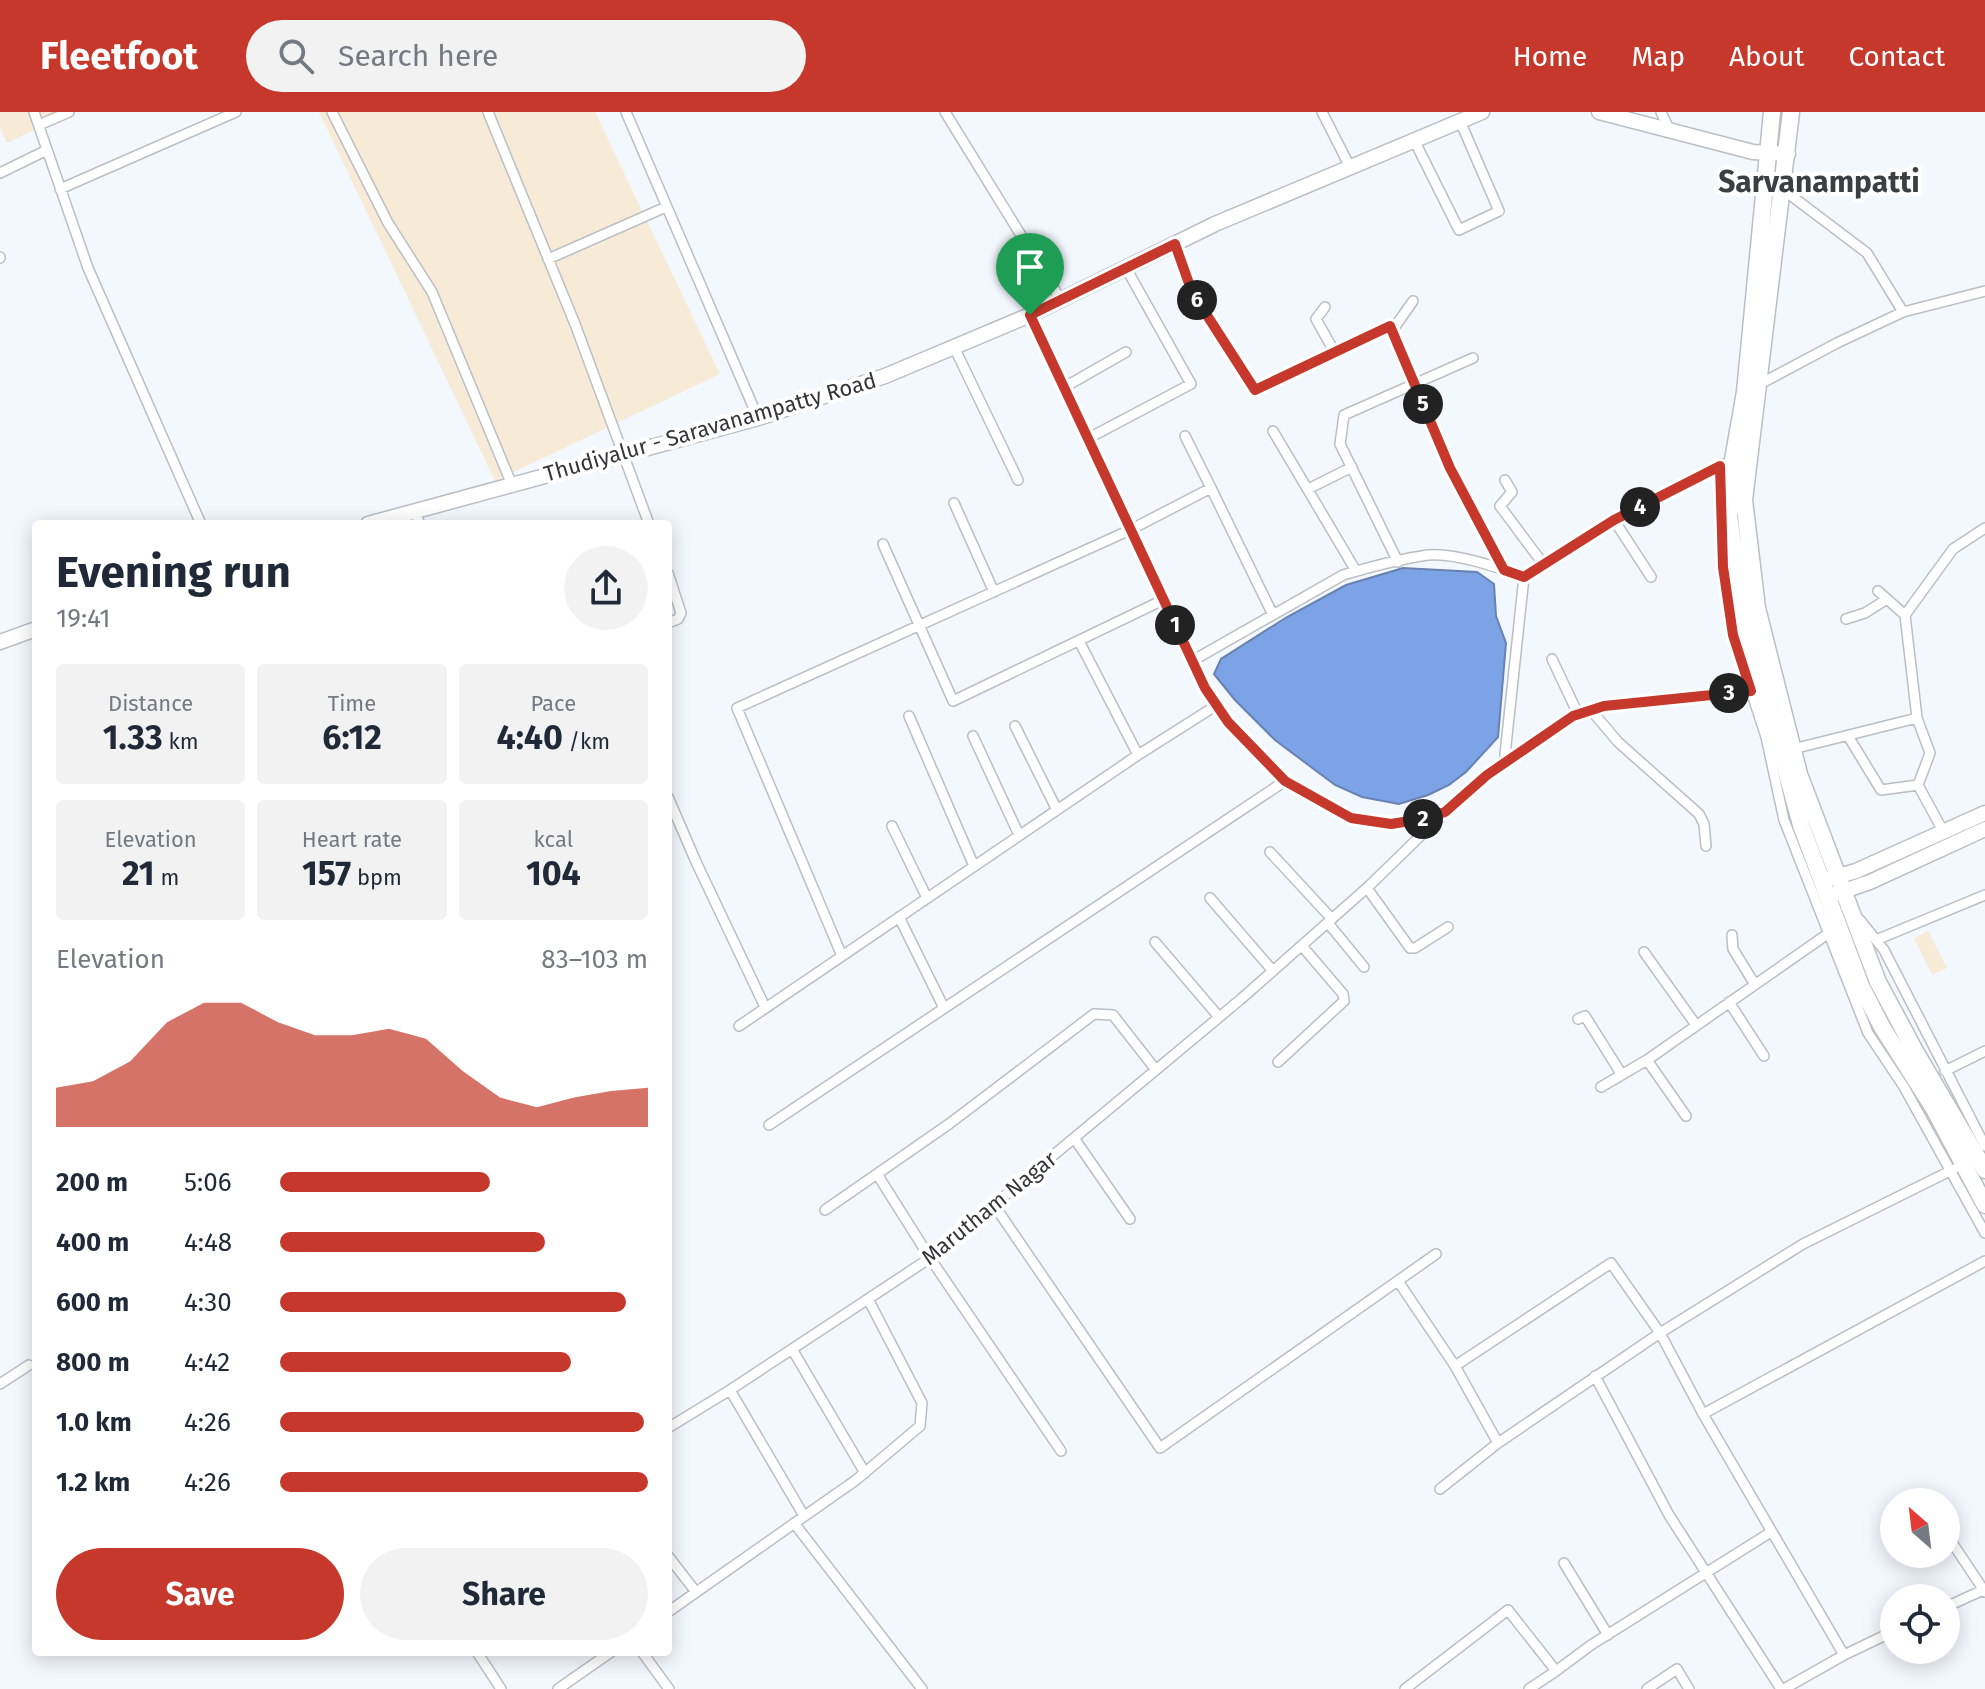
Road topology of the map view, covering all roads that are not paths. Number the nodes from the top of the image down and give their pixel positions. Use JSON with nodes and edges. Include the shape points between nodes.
{"nodes":[{"id":1,"x":34,"y":112,"type":"edge"},
{"id":2,"x":69,"y":112,"type":"edge"},
{"id":3,"x":236,"y":112,"type":"edge"},
{"id":4,"x":332,"y":112,"type":"edge"},
{"id":5,"x":488,"y":112,"type":"edge"},
{"id":6,"x":626,"y":112,"type":"edge"},
{"id":7,"x":945,"y":112,"type":"edge"},
{"id":8,"x":1322,"y":112,"type":"edge"},
{"id":9,"x":1482,"y":112,"type":"edge"},
{"id":10,"x":1599,"y":112,"type":"edge"},
{"id":11,"x":1661,"y":112,"type":"edge"},
{"id":12,"x":1772,"y":112,"type":"edge"},
{"id":13,"x":1791,"y":112,"type":"edge"},
{"id":14,"x":1460,"y":121,"type":"junction"},
{"id":15,"x":39,"y":125,"type":"junction"},
{"id":16,"x":1669,"y":129,"type":"junction"},
{"id":17,"x":1414,"y":140,"type":"junction"},
{"id":18,"x":47,"y":150,"type":"junction"},
{"id":19,"x":1769,"y":152,"type":"junction"},
{"id":20,"x":1788,"y":154,"type":"junction"},
{"id":21,"x":1350,"y":167,"type":"junction"},
{"id":22,"x":0,"y":173,"type":"edge"},
{"id":23,"x":1781,"y":188,"type":"junction"},
{"id":24,"x":60,"y":189,"type":"junction"},
{"id":25,"x":666,"y":207,"type":"junction"},
{"id":26,"x":1175,"y":244,"type":"junction"},
{"id":27,"x":548,"y":259,"type":"junction"},
{"id":28,"x":1126,"y":268,"type":"junction"},
{"id":29,"x":1985,"y":291,"type":"edge"},
{"id":30,"x":1061,"y":300,"type":"junction"},
{"id":31,"x":1413,"y":301,"type":"dead end"},
{"id":32,"x":1325,"y":307,"type":"dead end"},
{"id":33,"x":1903,"y":312,"type":"junction"},
{"id":34,"x":1030,"y":315,"type":"junction"},
{"id":35,"x":1392,"y":331,"type":"junction"},
{"id":36,"x":954,"y":347,"type":"junction"},
{"id":37,"x":1126,"y":352,"type":"dead end"},
{"id":38,"x":1335,"y":353,"type":"junction"},
{"id":39,"x":1473,"y":358,"type":"dead end"},
{"id":40,"x":1760,"y":384,"type":"junction"},
{"id":41,"x":1415,"y":385,"type":"junction"},
{"id":42,"x":1063,"y":388,"type":"junction"},
{"id":43,"x":758,"y":418,"type":"junction"},
{"id":44,"x":1273,"y":431,"type":"dead end"},
{"id":45,"x":1185,"y":436,"type":"dead end"},
{"id":46,"x":1087,"y":439,"type":"junction"},
{"id":47,"x":621,"y":455,"type":"junction"},
{"id":48,"x":1726,"y":463,"type":"junction"},
{"id":49,"x":1352,"y":467,"type":"junction"},
{"id":50,"x":1018,"y":480,"type":"dead end"},
{"id":51,"x":1505,"y":480,"type":"dead end"},
{"id":52,"x":512,"y":485,"type":"junction"},
{"id":53,"x":1211,"y":488,"type":"junction"},
{"id":54,"x":1308,"y":489,"type":"junction"},
{"id":55,"x":954,"y":503,"type":"dead end"},
{"id":56,"x":417,"y":518,"type":"edge"},
{"id":57,"x":199,"y":520,"type":"edge"},
{"id":58,"x":647,"y":520,"type":"edge"},
{"id":59,"x":1614,"y":520,"type":"junction"},
{"id":60,"x":1985,"y":528,"type":"edge"},
{"id":61,"x":1130,"y":530,"type":"junction"},
{"id":62,"x":883,"y":544,"type":"dead end"},
{"id":63,"x":1398,"y":562,"type":"junction"},
{"id":64,"x":1544,"y":565,"type":"junction"},
{"id":65,"x":1504,"y":570,"type":"junction"},
{"id":66,"x":1356,"y":571,"type":"junction"},
{"id":67,"x":1524,"y":577,"type":"junction"},
{"id":68,"x":1651,"y":577,"type":"dead end"},
{"id":69,"x":672,"y":585,"type":"edge"},
{"id":70,"x":1878,"y":591,"type":"dead end"},
{"id":71,"x":994,"y":592,"type":"junction"},
{"id":72,"x":1887,"y":599,"type":"junction"},
{"id":73,"x":1163,"y":600,"type":"junction"},
{"id":74,"x":1273,"y":615,"type":"junction"},
{"id":75,"x":1905,"y":615,"type":"junction"},
{"id":76,"x":1846,"y":619,"type":"dead end"},
{"id":77,"x":672,"y":621,"type":"edge"},
{"id":78,"x":920,"y":625,"type":"junction"},
{"id":79,"x":32,"y":630,"type":"edge"},
{"id":80,"x":1079,"y":641,"type":"junction"},
{"id":81,"x":0,"y":642,"type":"edge"},
{"id":82,"x":1552,"y":659,"type":"dead end"},
{"id":83,"x":1192,"y":661,"type":"junction"},
{"id":84,"x":1758,"y":690,"type":"junction"},
{"id":85,"x":1217,"y":705,"type":"junction"},
{"id":86,"x":1591,"y":710,"type":"junction"},
{"id":87,"x":1578,"y":714,"type":"junction"},
{"id":88,"x":909,"y":716,"type":"dead end"},
{"id":89,"x":1917,"y":718,"type":"junction"},
{"id":90,"x":1015,"y":726,"type":"dead end"},
{"id":91,"x":973,"y":736,"type":"dead end"},
{"id":92,"x":1848,"y":736,"type":"junction"},
{"id":93,"x":1793,"y":749,"type":"junction"},
{"id":94,"x":1138,"y":755,"type":"junction"},
{"id":95,"x":1504,"y":764,"type":"junction"},
{"id":96,"x":1285,"y":781,"type":"junction"},
{"id":97,"x":1918,"y":785,"type":"junction"},
{"id":98,"x":672,"y":806,"type":"edge"},
{"id":99,"x":1057,"y":810,"type":"junction"},
{"id":100,"x":1445,"y":812,"type":"junction"},
{"id":101,"x":1985,"y":813,"type":"edge"},
{"id":102,"x":892,"y":826,"type":"dead end"},
{"id":103,"x":1985,"y":829,"type":"edge"},
{"id":104,"x":1943,"y":831,"type":"junction"},
{"id":105,"x":1019,"y":835,"type":"junction"},
{"id":106,"x":1706,"y":846,"type":"dead end"},
{"id":107,"x":1270,"y":852,"type":"dead end"},
{"id":108,"x":974,"y":866,"type":"junction"},
{"id":109,"x":1367,"y":888,"type":"junction"},
{"id":110,"x":1824,"y":889,"type":"junction"},
{"id":111,"x":1843,"y":891,"type":"junction"},
{"id":112,"x":1985,"y":895,"type":"edge"},
{"id":113,"x":927,"y":898,"type":"junction"},
{"id":114,"x":1210,"y":898,"type":"dead end"},
{"id":115,"x":899,"y":917,"type":"junction"},
{"id":116,"x":1330,"y":921,"type":"junction"},
{"id":117,"x":1448,"y":927,"type":"dead end"},
{"id":118,"x":1829,"y":933,"type":"junction"},
{"id":119,"x":1732,"y":935,"type":"dead end"},
{"id":120,"x":1876,"y":940,"type":"junction"},
{"id":121,"x":1155,"y":942,"type":"dead end"},
{"id":122,"x":1302,"y":946,"type":"junction"},
{"id":123,"x":1644,"y":952,"type":"dead end"},
{"id":124,"x":842,"y":956,"type":"junction"},
{"id":125,"x":1364,"y":967,"type":"dead end"},
{"id":126,"x":1273,"y":971,"type":"junction"},
{"id":127,"x":1754,"y":983,"type":"junction"},
{"id":128,"x":1729,"y":1002,"type":"junction"},
{"id":129,"x":765,"y":1007,"type":"junction"},
{"id":130,"x":944,"y":1008,"type":"junction"},
{"id":131,"x":1219,"y":1017,"type":"junction"},
{"id":132,"x":1578,"y":1019,"type":"dead end"},
{"id":133,"x":1696,"y":1025,"type":"junction"},
{"id":134,"x":739,"y":1026,"type":"dead end"},
{"id":135,"x":1985,"y":1051,"type":"edge"},
{"id":136,"x":1764,"y":1056,"type":"dead end"},
{"id":137,"x":1647,"y":1060,"type":"junction"},
{"id":138,"x":1278,"y":1062,"type":"dead end"},
{"id":139,"x":1156,"y":1070,"type":"junction"},
{"id":140,"x":1945,"y":1071,"type":"junction"},
{"id":141,"x":1622,"y":1075,"type":"junction"},
{"id":142,"x":1601,"y":1087,"type":"dead end"},
{"id":143,"x":1686,"y":1116,"type":"dead end"},
{"id":144,"x":769,"y":1125,"type":"dead end"},
{"id":145,"x":1074,"y":1138,"type":"junction"},
{"id":146,"x":1985,"y":1146,"type":"edge"},
{"id":147,"x":1974,"y":1167,"type":"edge"},
{"id":148,"x":877,"y":1174,"type":"junction"},
{"id":149,"x":994,"y":1205,"type":"junction"},
{"id":150,"x":1985,"y":1205,"type":"edge"},
{"id":151,"x":825,"y":1210,"type":"dead end"},
{"id":152,"x":1130,"y":1219,"type":"dead end"},
{"id":153,"x":1985,"y":1233,"type":"edge"},
{"id":154,"x":1436,"y":1254,"type":"dead end"},
{"id":155,"x":930,"y":1258,"type":"junction"},
{"id":156,"x":1985,"y":1261,"type":"edge"},
{"id":157,"x":1398,"y":1281,"type":"junction"},
{"id":158,"x":868,"y":1299,"type":"junction"},
{"id":159,"x":1660,"y":1333,"type":"junction"},
{"id":160,"x":792,"y":1349,"type":"junction"},
{"id":161,"x":29,"y":1365,"type":"dead end"},
{"id":162,"x":1455,"y":1366,"type":"junction"},
{"id":163,"x":1595,"y":1376,"type":"junction"},
{"id":164,"x":0,"y":1384,"type":"edge"},
{"id":165,"x":730,"y":1390,"type":"junction"},
{"id":166,"x":1703,"y":1414,"type":"junction"},
{"id":167,"x":672,"y":1426,"type":"edge"},
{"id":168,"x":1498,"y":1443,"type":"junction"},
{"id":169,"x":1061,"y":1451,"type":"dead end"},
{"id":170,"x":865,"y":1473,"type":"junction"},
{"id":171,"x":1440,"y":1489,"type":"dead end"},
{"id":172,"x":804,"y":1516,"type":"junction"},
{"id":173,"x":794,"y":1523,"type":"junction"},
{"id":174,"x":1771,"y":1532,"type":"junction"},
{"id":175,"x":1960,"y":1555,"type":"edge"},
{"id":176,"x":672,"y":1561,"type":"edge"},
{"id":177,"x":1564,"y":1563,"type":"dead end"},
{"id":178,"x":1705,"y":1573,"type":"junction"},
{"id":179,"x":1984,"y":1591,"type":"edge"},
{"id":180,"x":696,"y":1592,"type":"junction"},
{"id":181,"x":1960,"y":1601,"type":"edge"},
{"id":182,"x":672,"y":1609,"type":"edge"},
{"id":183,"x":1608,"y":1635,"type":"junction"},
{"id":184,"x":1880,"y":1638,"type":"edge"},
{"id":185,"x":1844,"y":1655,"type":"junction"},
{"id":186,"x":480,"y":1656,"type":"edge"},
{"id":187,"x":605,"y":1656,"type":"edge"},
{"id":188,"x":645,"y":1656,"type":"edge"},
{"id":189,"x":1556,"y":1671,"type":"junction"},
{"id":190,"x":501,"y":1689,"type":"edge"},
{"id":191,"x":558,"y":1689,"type":"edge"},
{"id":192,"x":669,"y":1689,"type":"edge"},
{"id":193,"x":922,"y":1689,"type":"edge"},
{"id":194,"x":1405,"y":1689,"type":"edge"},
{"id":195,"x":1529,"y":1689,"type":"edge"},
{"id":196,"x":1647,"y":1689,"type":"edge"},
{"id":197,"x":1689,"y":1689,"type":"edge"},
{"id":198,"x":1783,"y":1689,"type":"edge"}],
"edges":[{"from":1,"to":15,"type":"street"},
{"from":2,"to":15,"type":"street"},
{"from":3,"to":24,"type":"street"},
{"from":4,"to":52,"type":"street","via":[[388,223],[432,292]]},
{"from":5,"to":27,"type":"street"},
{"from":6,"to":25,"type":"street"},
{"from":7,"to":30,"type":"street"},
{"from":8,"to":21,"type":"street"},
{"from":9,"to":14,"type":"main road","name":"Thudiyalur - Saravanampatty Road"},
{"from":10,"to":16,"type":"main road"},
{"from":11,"to":16,"type":"street"},
{"from":12,"to":19,"type":"highway"},
{"from":13,"to":20,"type":"highway"},
{"from":14,"to":17,"type":"main road","name":"Thudiyalur - Saravanampatty Road"},
{"from":14,"to":17,"type":"street","via":[[1499,211],[1459,230]]},
{"from":15,"to":18,"type":"street"},
{"from":16,"to":19,"type":"main road"},
{"from":17,"to":21,"type":"main road","name":"Thudiyalur - Saravanampatty Road"},
{"from":18,"to":22,"type":"street"},
{"from":18,"to":24,"type":"street"},
{"from":19,"to":20,"type":"main road"},
{"from":19,"to":48,"type":"highway","via":[[1745,392]]},
{"from":20,"to":23,"type":"highway"},
{"from":21,"to":26,"type":"main road","name":"Thudiyalur - Saravanampatty Road"},
{"from":23,"to":33,"type":"street","via":[[1867,253]]},
{"from":23,"to":40,"type":"highway"},
{"from":24,"to":57,"type":"street","via":[[88,268]]},
{"from":25,"to":27,"type":"street"},
{"from":25,"to":43,"type":"street"},
{"from":26,"to":28,"type":"main road","name":"Thudiyalur - Saravanampatty Road"},
{"from":26,"to":38,"type":"street","via":[[1192,292],[1255,390]]},
{"from":27,"to":47,"type":"street"},
{"from":28,"to":30,"type":"main road","name":"Thudiyalur - Saravanampatty Road"},
{"from":28,"to":46,"type":"street","via":[[1191,384]]},
{"from":29,"to":33,"type":"street"},
{"from":30,"to":34,"type":"main road","name":"Thudiyalur - Saravanampatty Road"},
{"from":31,"to":35,"type":"street"},
{"from":32,"to":38,"type":"street","via":[[1316,319]]},
{"from":33,"to":40,"type":"street"},
{"from":34,"to":36,"type":"main road","name":"Thudiyalur - Saravanampatty Road"},
{"from":34,"to":42,"type":"street"},
{"from":35,"to":38,"type":"street","via":[[1390,326]]},
{"from":35,"to":41,"type":"street"},
{"from":36,"to":43,"type":"main road","name":"Thudiyalur - Saravanampatty Road"},
{"from":36,"to":50,"type":"street"},
{"from":37,"to":42,"type":"street"},
{"from":39,"to":41,"type":"street"},
{"from":40,"to":93,"type":"highway","via":[[1744,500],[1757,608]]},
{"from":41,"to":49,"type":"street","via":[[1344,415],[1340,444]]},
{"from":41,"to":65,"type":"street","via":[[1450,468]]},
{"from":42,"to":46,"type":"street"},
{"from":43,"to":47,"type":"main road","name":"Thudiyalur - Saravanampatty Road"},
{"from":44,"to":54,"type":"street"},
{"from":45,"to":53,"type":"street"},
{"from":46,"to":61,"type":"street"},
{"from":47,"to":52,"type":"main road","name":"Thudiyalur - Saravanampatty Road"},
{"from":47,"to":58,"type":"street"},
{"from":48,"to":59,"type":"street"},
{"from":48,"to":84,"type":"highway","via":[[1729,516]]},
{"from":49,"to":54,"type":"street"},
{"from":49,"to":63,"type":"street"},
{"from":51,"to":64,"type":"street","via":[[1512,492],[1500,506]]},
{"from":52,"to":56,"type":"main road","name":"Thudiyalur - Saravanampatty Road"},
{"from":53,"to":61,"type":"street"},
{"from":53,"to":74,"type":"street"},
{"from":54,"to":66,"type":"street"},
{"from":55,"to":71,"type":"street"},
{"from":59,"to":64,"type":"street"},
{"from":59,"to":68,"type":"street"},
{"from":60,"to":75,"type":"street","via":[[1953,549]]},
{"from":61,"to":71,"type":"street"},
{"from":61,"to":73,"type":"street"},
{"from":62,"to":78,"type":"street"},
{"from":63,"to":65,"type":"street","via":[[1431,555]]},
{"from":63,"to":66,"type":"street"},
{"from":64,"to":67,"type":"street"},
{"from":65,"to":67,"type":"street"},
{"from":66,"to":74,"type":"street"},
{"from":67,"to":95,"type":"street"},
{"from":69,"to":77,"type":"street","via":[[681,613]]},
{"from":70,"to":72,"type":"street"},
{"from":71,"to":78,"type":"street"},
{"from":72,"to":75,"type":"street"},
{"from":72,"to":76,"type":"street"},
{"from":73,"to":80,"type":"street"},
{"from":73,"to":83,"type":"street"},
{"from":74,"to":83,"type":"street"},
{"from":75,"to":89,"type":"street"},
{"from":78,"to":80,"type":"street","via":[[953,701]]},
{"from":78,"to":124,"type":"street","via":[[737,708]]},
{"from":79,"to":81,"type":"main road"},
{"from":80,"to":94,"type":"street"},
{"from":82,"to":87,"type":"street"},
{"from":83,"to":85,"type":"street"},
{"from":84,"to":86,"type":"street","name":"Marutham Nagar"},
{"from":84,"to":110,"type":"highway"},
{"from":84,"to":118,"type":"street","via":[[1784,820]]},
{"from":85,"to":94,"type":"street"},
{"from":85,"to":96,"type":"street"},
{"from":86,"to":87,"type":"street","name":"Marutham Nagar"},
{"from":86,"to":106,"type":"street","via":[[1618,742],[1699,814]]},
{"from":87,"to":95,"type":"street","name":"Marutham Nagar"},
{"from":88,"to":108,"type":"street"},
{"from":89,"to":92,"type":"street"},
{"from":89,"to":97,"type":"street","via":[[1930,753]]},
{"from":90,"to":99,"type":"street"},
{"from":91,"to":105,"type":"street"},
{"from":92,"to":93,"type":"street"},
{"from":92,"to":97,"type":"street","via":[[1881,790]]},
{"from":93,"to":111,"type":"highway"},
{"from":94,"to":99,"type":"street"},
{"from":95,"to":100,"type":"street","name":"Marutham Nagar"},
{"from":96,"to":100,"type":"street","via":[[1351,818],[1391,824]]},
{"from":96,"to":130,"type":"street"},
{"from":97,"to":104,"type":"street"},
{"from":98,"to":129,"type":"street"},
{"from":99,"to":105,"type":"street"},
{"from":100,"to":109,"type":"street","name":"Marutham Nagar"},
{"from":101,"to":104,"type":"main road"},
{"from":102,"to":113,"type":"street"},
{"from":103,"to":111,"type":"main road"},
{"from":104,"to":111,"type":"main road","via":[[1856,871]]},
{"from":105,"to":108,"type":"street"},
{"from":107,"to":116,"type":"street"},
{"from":108,"to":113,"type":"street"},
{"from":109,"to":116,"type":"street","name":"Marutham Nagar"},
{"from":109,"to":117,"type":"street","via":[[1410,948]]},
{"from":110,"to":111,"type":"main road"},
{"from":110,"to":147,"type":"highway","via":[[1861,986]]},
{"from":111,"to":120,"type":"street"},
{"from":111,"to":147,"type":"highway","via":[[1878,982]]},
{"from":112,"to":120,"type":"street"},
{"from":113,"to":115,"type":"street"},
{"from":114,"to":126,"type":"street"},
{"from":115,"to":124,"type":"street"},
{"from":115,"to":130,"type":"street"},
{"from":116,"to":122,"type":"street","name":"Marutham Nagar"},
{"from":116,"to":125,"type":"street"},
{"from":118,"to":127,"type":"street"},
{"from":118,"to":147,"type":"street","via":[[1868,1033],[1904,1087]]},
{"from":119,"to":127,"type":"street","via":[[1733,949]]},
{"from":120,"to":140,"type":"street"},
{"from":121,"to":131,"type":"street"},
{"from":122,"to":126,"type":"street","name":"Marutham Nagar"},
{"from":122,"to":138,"type":"street","via":[[1344,1001]]},
{"from":123,"to":133,"type":"street"},
{"from":124,"to":129,"type":"street"},
{"from":126,"to":131,"type":"street","name":"Marutham Nagar"},
{"from":127,"to":128,"type":"street"},
{"from":128,"to":133,"type":"street"},
{"from":128,"to":136,"type":"street"},
{"from":129,"to":134,"type":"street"},
{"from":130,"to":144,"type":"street"},
{"from":131,"to":139,"type":"street","name":"Marutham Nagar"},
{"from":132,"to":141,"type":"street","via":[[1585,1016]]},
{"from":133,"to":137,"type":"street"},
{"from":135,"to":140,"type":"street"},
{"from":137,"to":141,"type":"street"},
{"from":137,"to":143,"type":"street"},
{"from":139,"to":145,"type":"street","name":"Marutham Nagar"},
{"from":139,"to":148,"type":"street","via":[[1113,1015],[1094,1014]]},
{"from":140,"to":146,"type":"street"},
{"from":141,"to":142,"type":"street"},
{"from":145,"to":149,"type":"street","name":"Marutham Nagar"},
{"from":145,"to":152,"type":"street"},
{"from":147,"to":150,"type":"highway"},
{"from":147,"to":153,"type":"street"},
{"from":147,"to":159,"type":"street","via":[[1803,1244]]},
{"from":148,"to":151,"type":"street"},
{"from":148,"to":155,"type":"street"},
{"from":149,"to":155,"type":"street","name":"Marutham Nagar"},
{"from":149,"to":157,"type":"street","via":[[1160,1448]]},
{"from":154,"to":157,"type":"street"},
{"from":155,"to":158,"type":"street","name":"Marutham Nagar"},
{"from":155,"to":169,"type":"street"},
{"from":156,"to":166,"type":"street"},
{"from":157,"to":162,"type":"street"},
{"from":158,"to":160,"type":"street","name":"Marutham Nagar"},
{"from":158,"to":170,"type":"street","via":[[922,1403],[920,1426]]},
{"from":159,"to":162,"type":"street","via":[[1611,1263]]},
{"from":159,"to":163,"type":"street"},
{"from":159,"to":166,"type":"street"},
{"from":160,"to":165,"type":"street","name":"Marutham Nagar"},
{"from":160,"to":170,"type":"street"},
{"from":161,"to":164,"type":"street"},
{"from":162,"to":168,"type":"street"},
{"from":163,"to":168,"type":"street"},
{"from":163,"to":178,"type":"street"},
{"from":165,"to":167,"type":"street","name":"Marutham Nagar"},
{"from":165,"to":172,"type":"street"},
{"from":166,"to":174,"type":"street"},
{"from":168,"to":171,"type":"street"},
{"from":170,"to":172,"type":"street"},
{"from":172,"to":173,"type":"street"},
{"from":173,"to":180,"type":"street"},
{"from":173,"to":193,"type":"street"},
{"from":174,"to":178,"type":"street"},
{"from":174,"to":185,"type":"street"},
{"from":175,"to":179,"type":"street"},
{"from":176,"to":180,"type":"street"},
{"from":177,"to":183,"type":"street"},
{"from":178,"to":183,"type":"street"},
{"from":178,"to":198,"type":"street"},
{"from":179,"to":181,"type":"street"},
{"from":180,"to":182,"type":"street"},
{"from":183,"to":189,"type":"street"},
{"from":184,"to":185,"type":"street"},
{"from":185,"to":198,"type":"street"},
{"from":186,"to":190,"type":"street"},
{"from":187,"to":191,"type":"street"},
{"from":188,"to":192,"type":"street"},
{"from":189,"to":194,"type":"street","via":[[1508,1610]]},
{"from":189,"to":195,"type":"street"},
{"from":196,"to":197,"type":"street","via":[[1677,1669]]}]}
